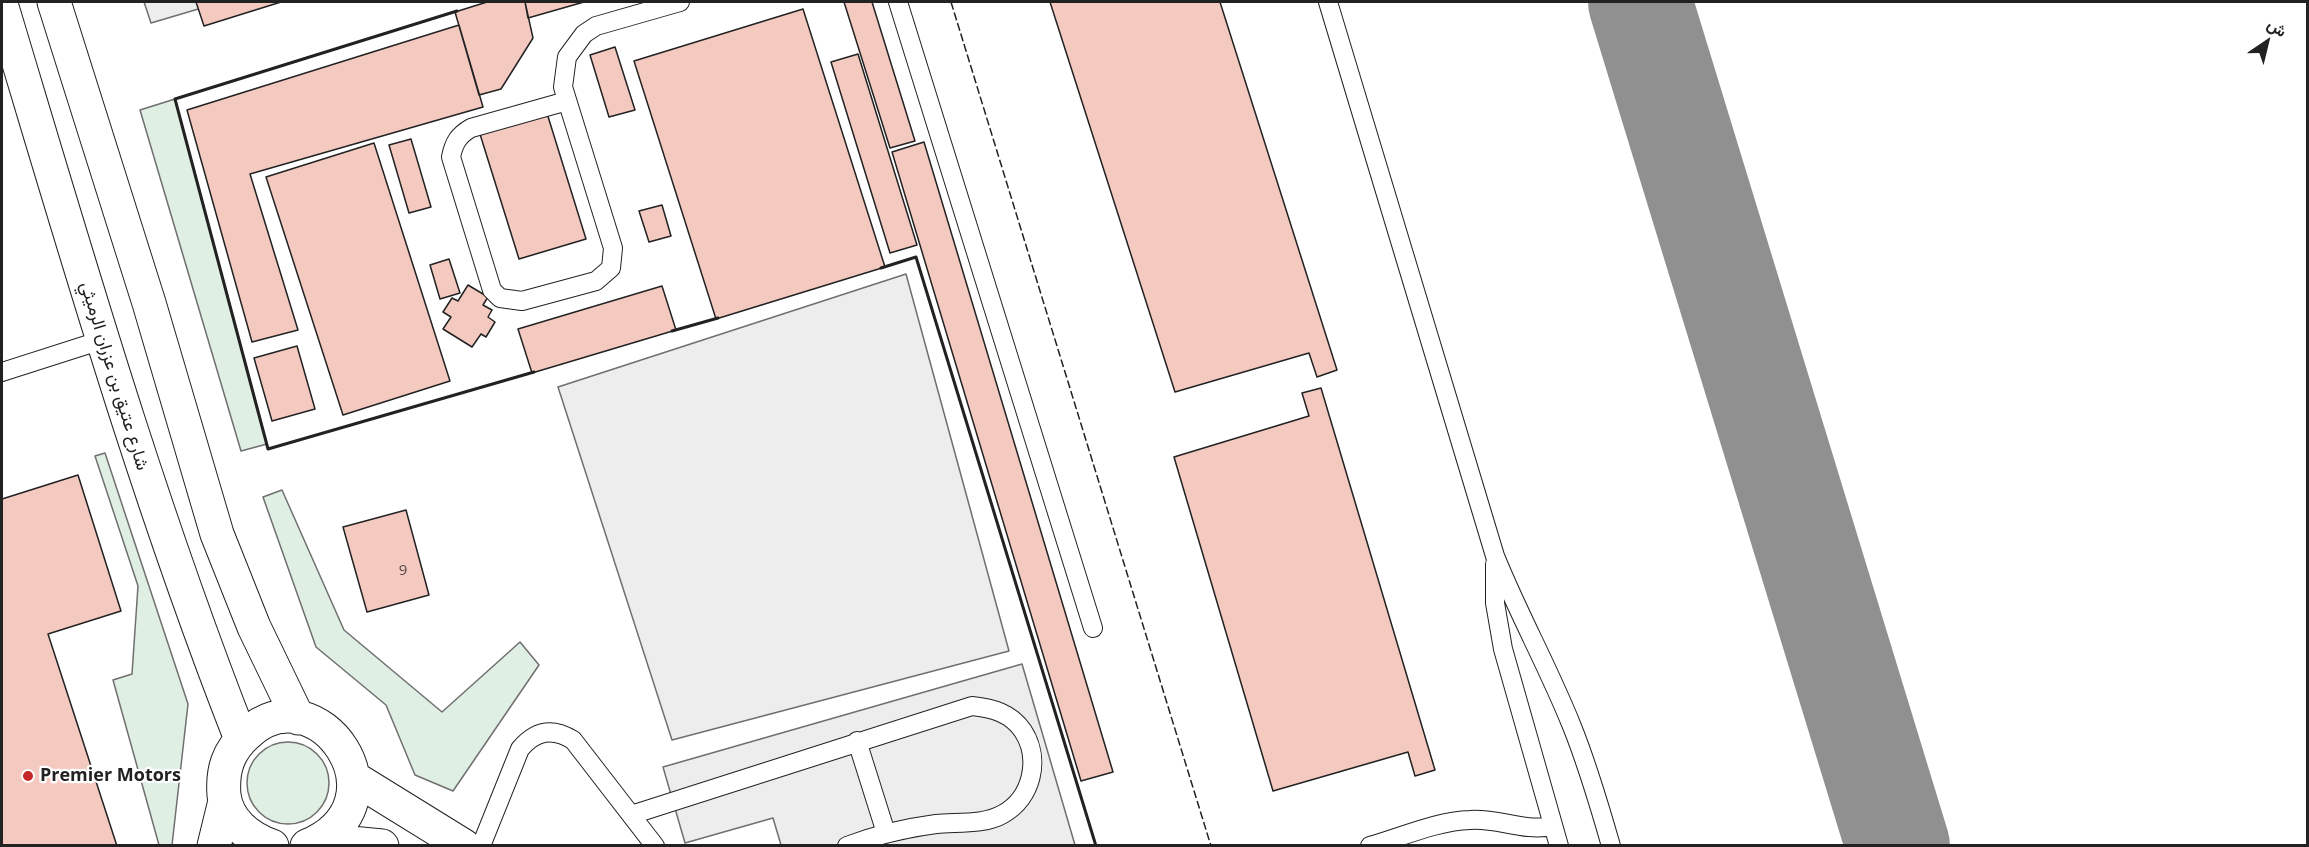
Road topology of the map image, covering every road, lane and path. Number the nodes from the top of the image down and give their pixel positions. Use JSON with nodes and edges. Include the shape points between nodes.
{"nodes":[{"id":1,"x":54,"y":2,"type":"edge"},
{"id":2,"x":680,"y":2,"type":"edge"},
{"id":3,"x":898,"y":2,"type":"edge"},
{"id":4,"x":1328,"y":2,"type":"edge"},
{"id":5,"x":2,"y":7,"type":"edge"},
{"id":6,"x":567,"y":101,"type":"junction"},
{"id":7,"x":102,"y":340,"type":"junction"},
{"id":8,"x":2,"y":372,"type":"edge"},
{"id":9,"x":1496,"y":556,"type":"junction"},
{"id":10,"x":1093,"y":628,"type":"dead end"},
{"id":11,"x":298,"y":718,"type":"junction"},
{"id":12,"x":241,"y":739,"type":"junction"},
{"id":13,"x":857,"y":741,"type":"junction"},
{"id":14,"x":354,"y":778,"type":"junction"},
{"id":15,"x":225,"y":801,"type":"junction"},
{"id":16,"x":631,"y":815,"type":"junction"},
{"id":17,"x":1553,"y":826,"type":"junction"},
{"id":18,"x":886,"y":833,"type":"junction"},
{"id":19,"x":314,"y":843,"type":"edge"},
{"id":20,"x":214,"y":846,"type":"edge"},
{"id":21,"x":272,"y":846,"type":"edge"},
{"id":22,"x":382,"y":846,"type":"edge"},
{"id":23,"x":464,"y":846,"type":"edge"},
{"id":24,"x":481,"y":846,"type":"edge"},
{"id":25,"x":655,"y":846,"type":"edge"},
{"id":26,"x":848,"y":846,"type":"edge"},
{"id":27,"x":1370,"y":846,"type":"edge"},
{"id":28,"x":1559,"y":846,"type":"edge"},
{"id":29,"x":1611,"y":846,"type":"edge"}],
"edges":[{"from":1,"to":11,"type":"street","via":[[217,534],[254,627]]},
{"from":2,"to":6,"type":"lane","via":[[603,24],[584,34],[567,57],[563,79]]},
{"from":3,"to":10,"type":"lane"},
{"from":4,"to":9,"type":"lane"},
{"from":5,"to":7,"type":"street","name":"شارع عتيق بن عزران الرميثي"},
{"from":6,"to":6,"type":"lane","via":[[471,128],[453,145],[451,157],[487,280],[500,298],[510,302],[596,281],[611,268],[612,248]]},
{"from":7,"to":8,"type":"lane"},
{"from":7,"to":12,"type":"street","name":"شارع عتيق بن عزران الرميثي","via":[[170,551]]},
{"from":9,"to":17,"type":"lane","via":[[1496,603],[1503,649]]},
{"from":9,"to":29,"type":"lane","via":[[1584,757]]},
{"from":11,"to":12,"type":"street","via":[[276,718],[256,725]]},
{"from":11,"to":14,"type":"street","via":[[336,738],[348,756]]},
{"from":12,"to":15,"type":"street","via":[[228,757],[223,779]]},
{"from":13,"to":16,"type":"lane"},
{"from":13,"to":18,"type":"lane"},
{"from":13,"to":18,"type":"lane","via":[[972,706],[992,708],[1009,717],[1023,730],[1031,748],[1029,787],[1003,815],[984,821]]},
{"from":14,"to":19,"type":"street","via":[[346,814],[335,829]]},
{"from":14,"to":23,"type":"street"},
{"from":15,"to":20,"type":"street"},
{"from":15,"to":21,"type":"street","via":[[244,831]]},
{"from":16,"to":24,"type":"lane","via":[[573,740],[562,734],[538,733],[520,749]]},
{"from":16,"to":25,"type":"lane"},
{"from":17,"to":27,"type":"lane","via":[[1524,829],[1469,820]]},
{"from":17,"to":28,"type":"lane"},
{"from":18,"to":26,"type":"lane"},
{"from":19,"to":22,"type":"street"}]}
